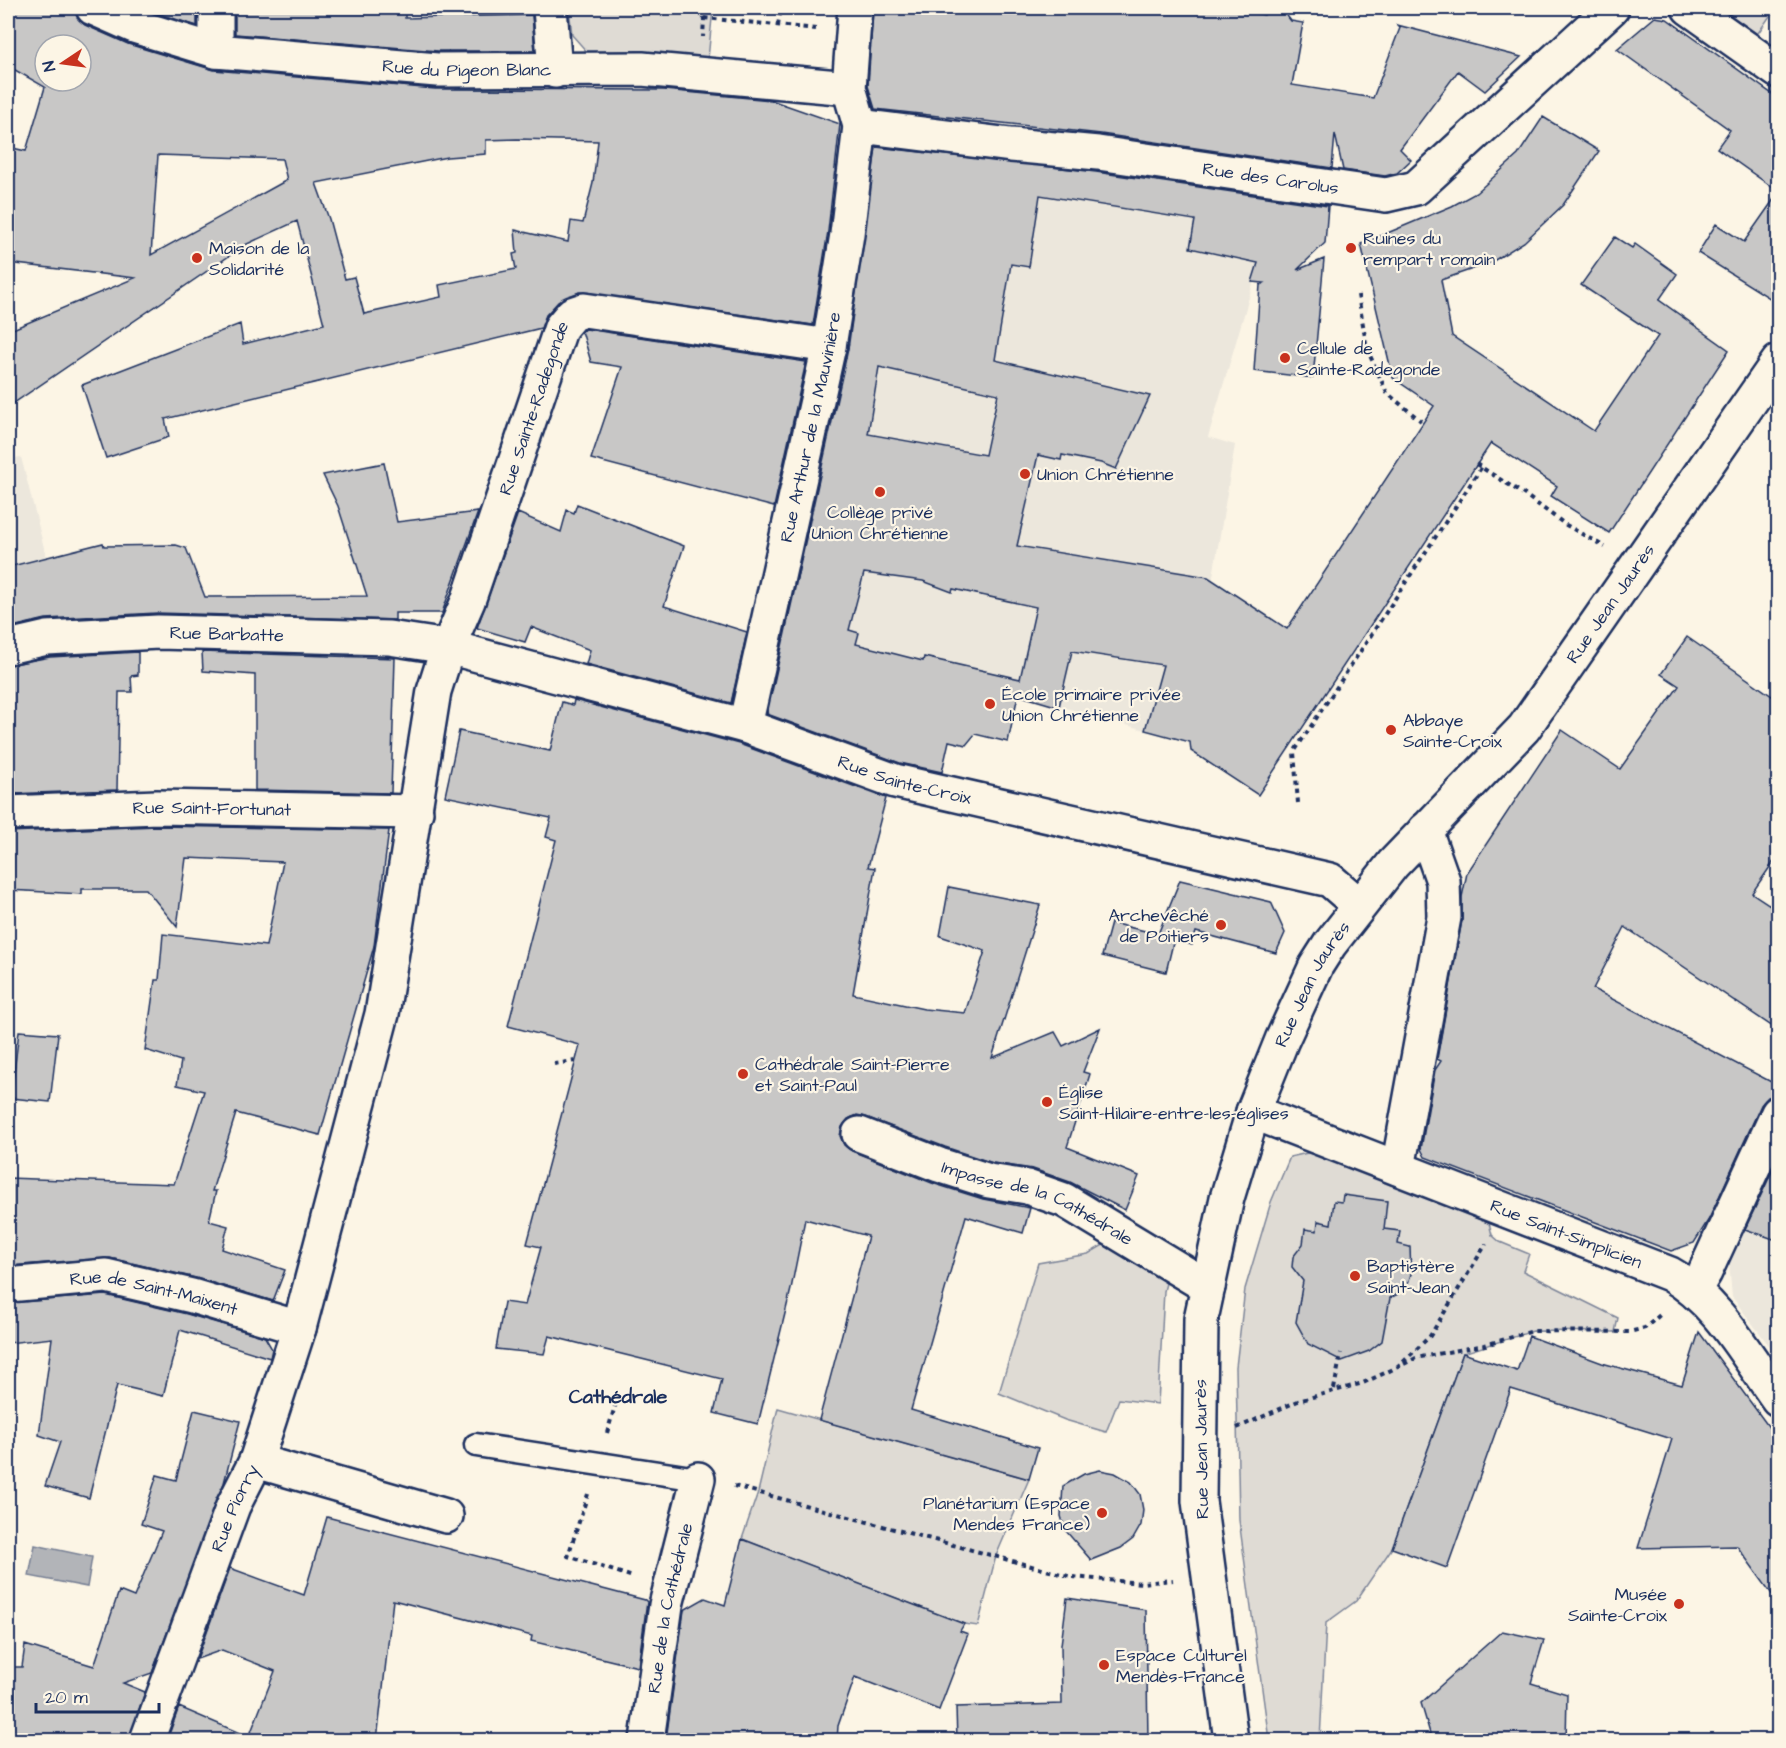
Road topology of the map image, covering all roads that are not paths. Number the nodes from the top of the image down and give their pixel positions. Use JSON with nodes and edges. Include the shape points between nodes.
{"nodes":[{"id":1,"x":93,"y":8,"type":"edge"},
{"id":2,"x":216,"y":8,"type":"edge"},
{"id":3,"x":550,"y":8,"type":"edge"},
{"id":4,"x":855,"y":8,"type":"edge"},
{"id":5,"x":1612,"y":8,"type":"edge"},
{"id":6,"x":1689,"y":8,"type":"edge"},
{"id":7,"x":216,"y":51,"type":"junction"},
{"id":8,"x":555,"y":71,"type":"junction"},
{"id":9,"x":1779,"y":71,"type":"edge"},
{"id":10,"x":849,"y":88,"type":"junction"},
{"id":11,"x":860,"y":126,"type":"junction"},
{"id":12,"x":829,"y":346,"type":"junction"},
{"id":13,"x":1779,"y":362,"type":"edge"},
{"id":14,"x":8,"y":647,"type":"edge"},
{"id":15,"x":448,"y":647,"type":"junction"},
{"id":16,"x":745,"y":726,"type":"junction"},
{"id":17,"x":416,"y":812,"type":"junction"},
{"id":18,"x":8,"y":813,"type":"edge"},
{"id":19,"x":1425,"y":830,"type":"junction"},
{"id":20,"x":1359,"y":905,"type":"junction"},
{"id":21,"x":1253,"y":1112,"type":"junction"},
{"id":22,"x":1779,"y":1113,"type":"edge"},
{"id":23,"x":859,"y":1134,"type":"dead end"},
{"id":24,"x":1398,"y":1168,"type":"junction"},
{"id":25,"x":8,"y":1285,"type":"edge"},
{"id":26,"x":1208,"y":1287,"type":"junction"},
{"id":27,"x":1695,"y":1289,"type":"junction"},
{"id":28,"x":299,"y":1328,"type":"junction"},
{"id":29,"x":1779,"y":1399,"type":"edge"},
{"id":30,"x":476,"y":1445,"type":"dead end"},
{"id":31,"x":256,"y":1461,"type":"junction"},
{"id":32,"x":698,"y":1479,"type":"joint"},
{"id":33,"x":446,"y":1516,"type":"dead end"},
{"id":34,"x":147,"y":1740,"type":"edge"},
{"id":35,"x":647,"y":1740,"type":"edge"},
{"id":36,"x":1231,"y":1740,"type":"edge"}],
"edges":[{"from":1,"to":7,"type":"street","name":"Rue du Pigeon Blanc","via":[[134,26]]},
{"from":2,"to":7,"type":"street"},
{"from":3,"to":8,"type":"street"},
{"from":4,"to":10,"type":"street"},
{"from":5,"to":11,"type":"street","name":"Rue des Carolus","via":[[1416,188],[1402,193],[1386,195],[1261,174]]},
{"from":6,"to":9,"type":"street"},
{"from":7,"to":8,"type":"street","name":"Rue du Pigeon Blanc","via":[[436,70]]},
{"from":8,"to":10,"type":"street","name":"Rue du Pigeon Blanc","via":[[642,69]]},
{"from":10,"to":11,"type":"street"},
{"from":11,"to":12,"type":"street","name":"Rue Arthur de la Mauvinière","via":[[848,234]]},
{"from":12,"to":15,"type":"street","name":"Rue Sainte-Radegonde","via":[[584,310],[572,314],[561,327],[468,601]]},
{"from":12,"to":16,"type":"street","name":"Rue Arthur de la Mauvinière"},
{"from":13,"to":19,"type":"street","name":"Rue Jean Jaurès","via":[[1524,728]]},
{"from":14,"to":15,"type":"street","name":"Rue Barbatte","via":[[46,638],[158,632],[389,638]]},
{"from":15,"to":16,"type":"street","name":"Rue Sainte-Croix"},
{"from":15,"to":17,"type":"street","name":"Rue Sainte-Radegonde","via":[[434,691]]},
{"from":16,"to":20,"type":"street","name":"Rue Sainte-Croix","via":[[895,781],[1330,880]]},
{"from":17,"to":18,"type":"street","name":"Rue Saint-Fortunat","via":[[158,807]]},
{"from":17,"to":28,"type":"street","name":"Rue Sainte-Radegonde","via":[[382,1014]]},
{"from":19,"to":20,"type":"street","name":"Rue Jean Jaurès"},
{"from":19,"to":24,"type":"street","via":[[1443,880],[1444,917]]},
{"from":20,"to":21,"type":"street","name":"Rue Jean Jaurès","via":[[1316,966]]},
{"from":21,"to":24,"type":"street","name":"Rue Saint-Simplicien"},
{"from":21,"to":26,"type":"street","name":"Rue Jean Jaurès","via":[[1227,1198]]},
{"from":22,"to":27,"type":"street"},
{"from":23,"to":26,"type":"street","name":"Impasse de la Cathédrale","via":[[988,1181],[1027,1187],[1064,1200]]},
{"from":24,"to":27,"type":"street","name":"Rue Saint-Simplicien","via":[[1670,1274]]},
{"from":25,"to":28,"type":"street","name":"Rue de Saint-Maixent","via":[[106,1276],[192,1296]]},
{"from":26,"to":36,"type":"street","name":"Rue Jean Jaurès","via":[[1201,1319],[1199,1501]]},
{"from":27,"to":29,"type":"street","name":"Rue Saint-Simplicien"},
{"from":28,"to":31,"type":"street","name":"Rue Sainte-Radegonde"},
{"from":30,"to":32,"type":"lane"},
{"from":31,"to":33,"type":"street","name":"Rue Piorry"},
{"from":31,"to":34,"type":"street","name":"Rue Piorry","via":[[233,1506]]},
{"from":32,"to":35,"type":"street","name":"Rue de la Cathédrale","via":[[670,1589]]}]}
